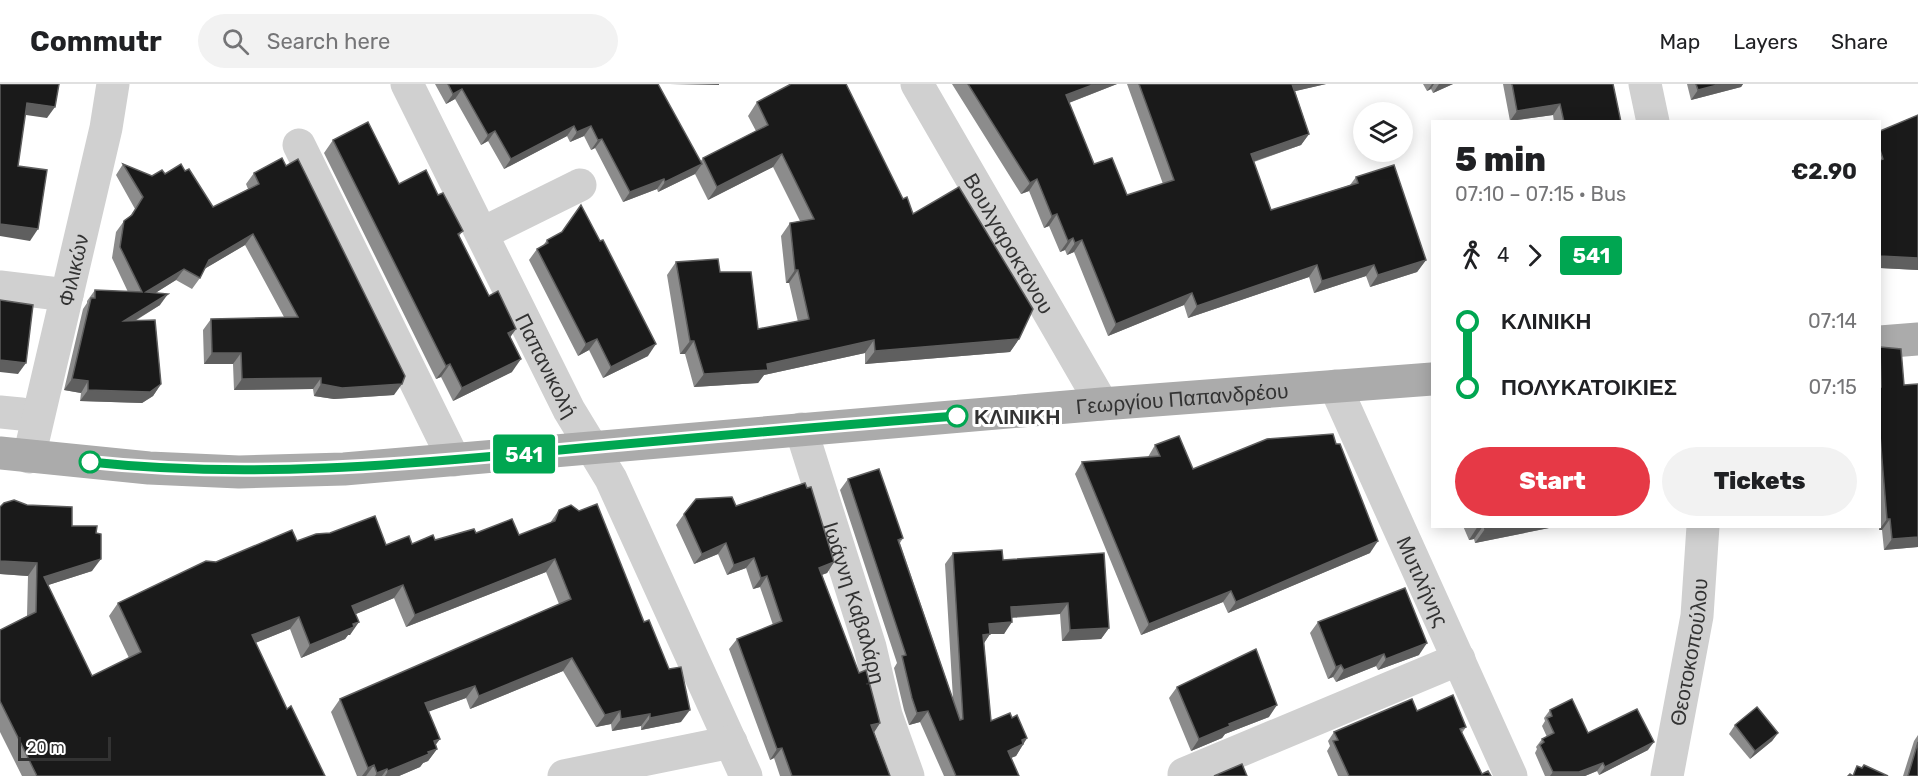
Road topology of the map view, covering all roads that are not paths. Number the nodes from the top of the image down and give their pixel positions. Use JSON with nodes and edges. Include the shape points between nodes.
{"nodes":[{"id":1,"x":113,"y":84,"type":"edge"},
{"id":2,"x":407,"y":84,"type":"edge"},
{"id":3,"x":917,"y":84,"type":"edge"},
{"id":4,"x":1645,"y":84,"type":"edge"},
{"id":5,"x":1653,"y":120,"type":"edge"},
{"id":6,"x":299,"y":145,"type":"dead end"},
{"id":7,"x":580,"y":185,"type":"dead end"},
{"id":8,"x":483,"y":233,"type":"junction"},
{"id":9,"x":0,"y":287,"type":"edge"},
{"id":10,"x":67,"y":296,"type":"junction"},
{"id":11,"x":1918,"y":339,"type":"edge"},
{"id":12,"x":1881,"y":342,"type":"edge"},
{"id":13,"x":1431,"y":379,"type":"edge"},
{"id":14,"x":1335,"y":386,"type":"junction"},
{"id":15,"x":1101,"y":404,"type":"junction"},
{"id":16,"x":801,"y":429,"type":"junction"},
{"id":17,"x":590,"y":447,"type":"junction"},
{"id":18,"x":15,"y":455,"type":"edge"},
{"id":19,"x":454,"y":460,"type":"junction"},
{"id":20,"x":1703,"y":528,"type":"edge"},
{"id":21,"x":1459,"y":659,"type":"junction"},
{"id":22,"x":731,"y":742,"type":"junction"},
{"id":23,"x":1184,"y":774,"type":"dead end"},
{"id":24,"x":564,"y":776,"type":"edge"},
{"id":25,"x":746,"y":776,"type":"edge"},
{"id":26,"x":908,"y":776,"type":"edge"},
{"id":27,"x":1510,"y":776,"type":"edge"},
{"id":28,"x":1667,"y":776,"type":"edge"}],
"edges":[{"from":1,"to":10,"type":"street","name":"Φιλικών"},
{"from":2,"to":8,"type":"street","name":"Παπανικολή"},
{"from":3,"to":15,"type":"street","name":"Βουλγαροκτόνου"},
{"from":4,"to":5,"type":"street"},
{"from":6,"to":19,"type":"street"},
{"from":7,"to":8,"type":"street"},
{"from":8,"to":17,"type":"street","name":"Παπανικολή"},
{"from":9,"to":10,"type":"street"},
{"from":10,"to":18,"type":"street","name":"Φιλικών"},
{"from":11,"to":12,"type":"main road"},
{"from":13,"to":14,"type":"main road","name":"Γεωργίου Παπανδρέου"},
{"from":14,"to":15,"type":"main road","name":"Γεωργίου Παπανδρέου"},
{"from":14,"to":21,"type":"street","name":"Μυτιλήνης"},
{"from":15,"to":16,"type":"main road","name":"Γεωργίου Παπανδρέου"},
{"from":16,"to":17,"type":"main road","name":"Γεωργίου Παπανδρέου"},
{"from":16,"to":26,"type":"street","name":"Ιωάννη Καβαλάρη","via":[[870,647],[886,715]]},
{"from":17,"to":19,"type":"main road","name":"Γεωργίου Παπανδρέου"},
{"from":17,"to":22,"type":"street","name":"Παπανικολή","via":[[611,479]]},
{"from":18,"to":19,"type":"main road","name":"Γεωργίου Παπανδρέου","via":[[239,472]]},
{"from":20,"to":28,"type":"street","name":"Θεοτοκοπούλου","via":[[1697,616]]},
{"from":21,"to":23,"type":"street"},
{"from":21,"to":27,"type":"street","name":"Μυτιλήνης"},
{"from":22,"to":24,"type":"street"},
{"from":22,"to":25,"type":"street","name":"Παπανικολή"}]}
